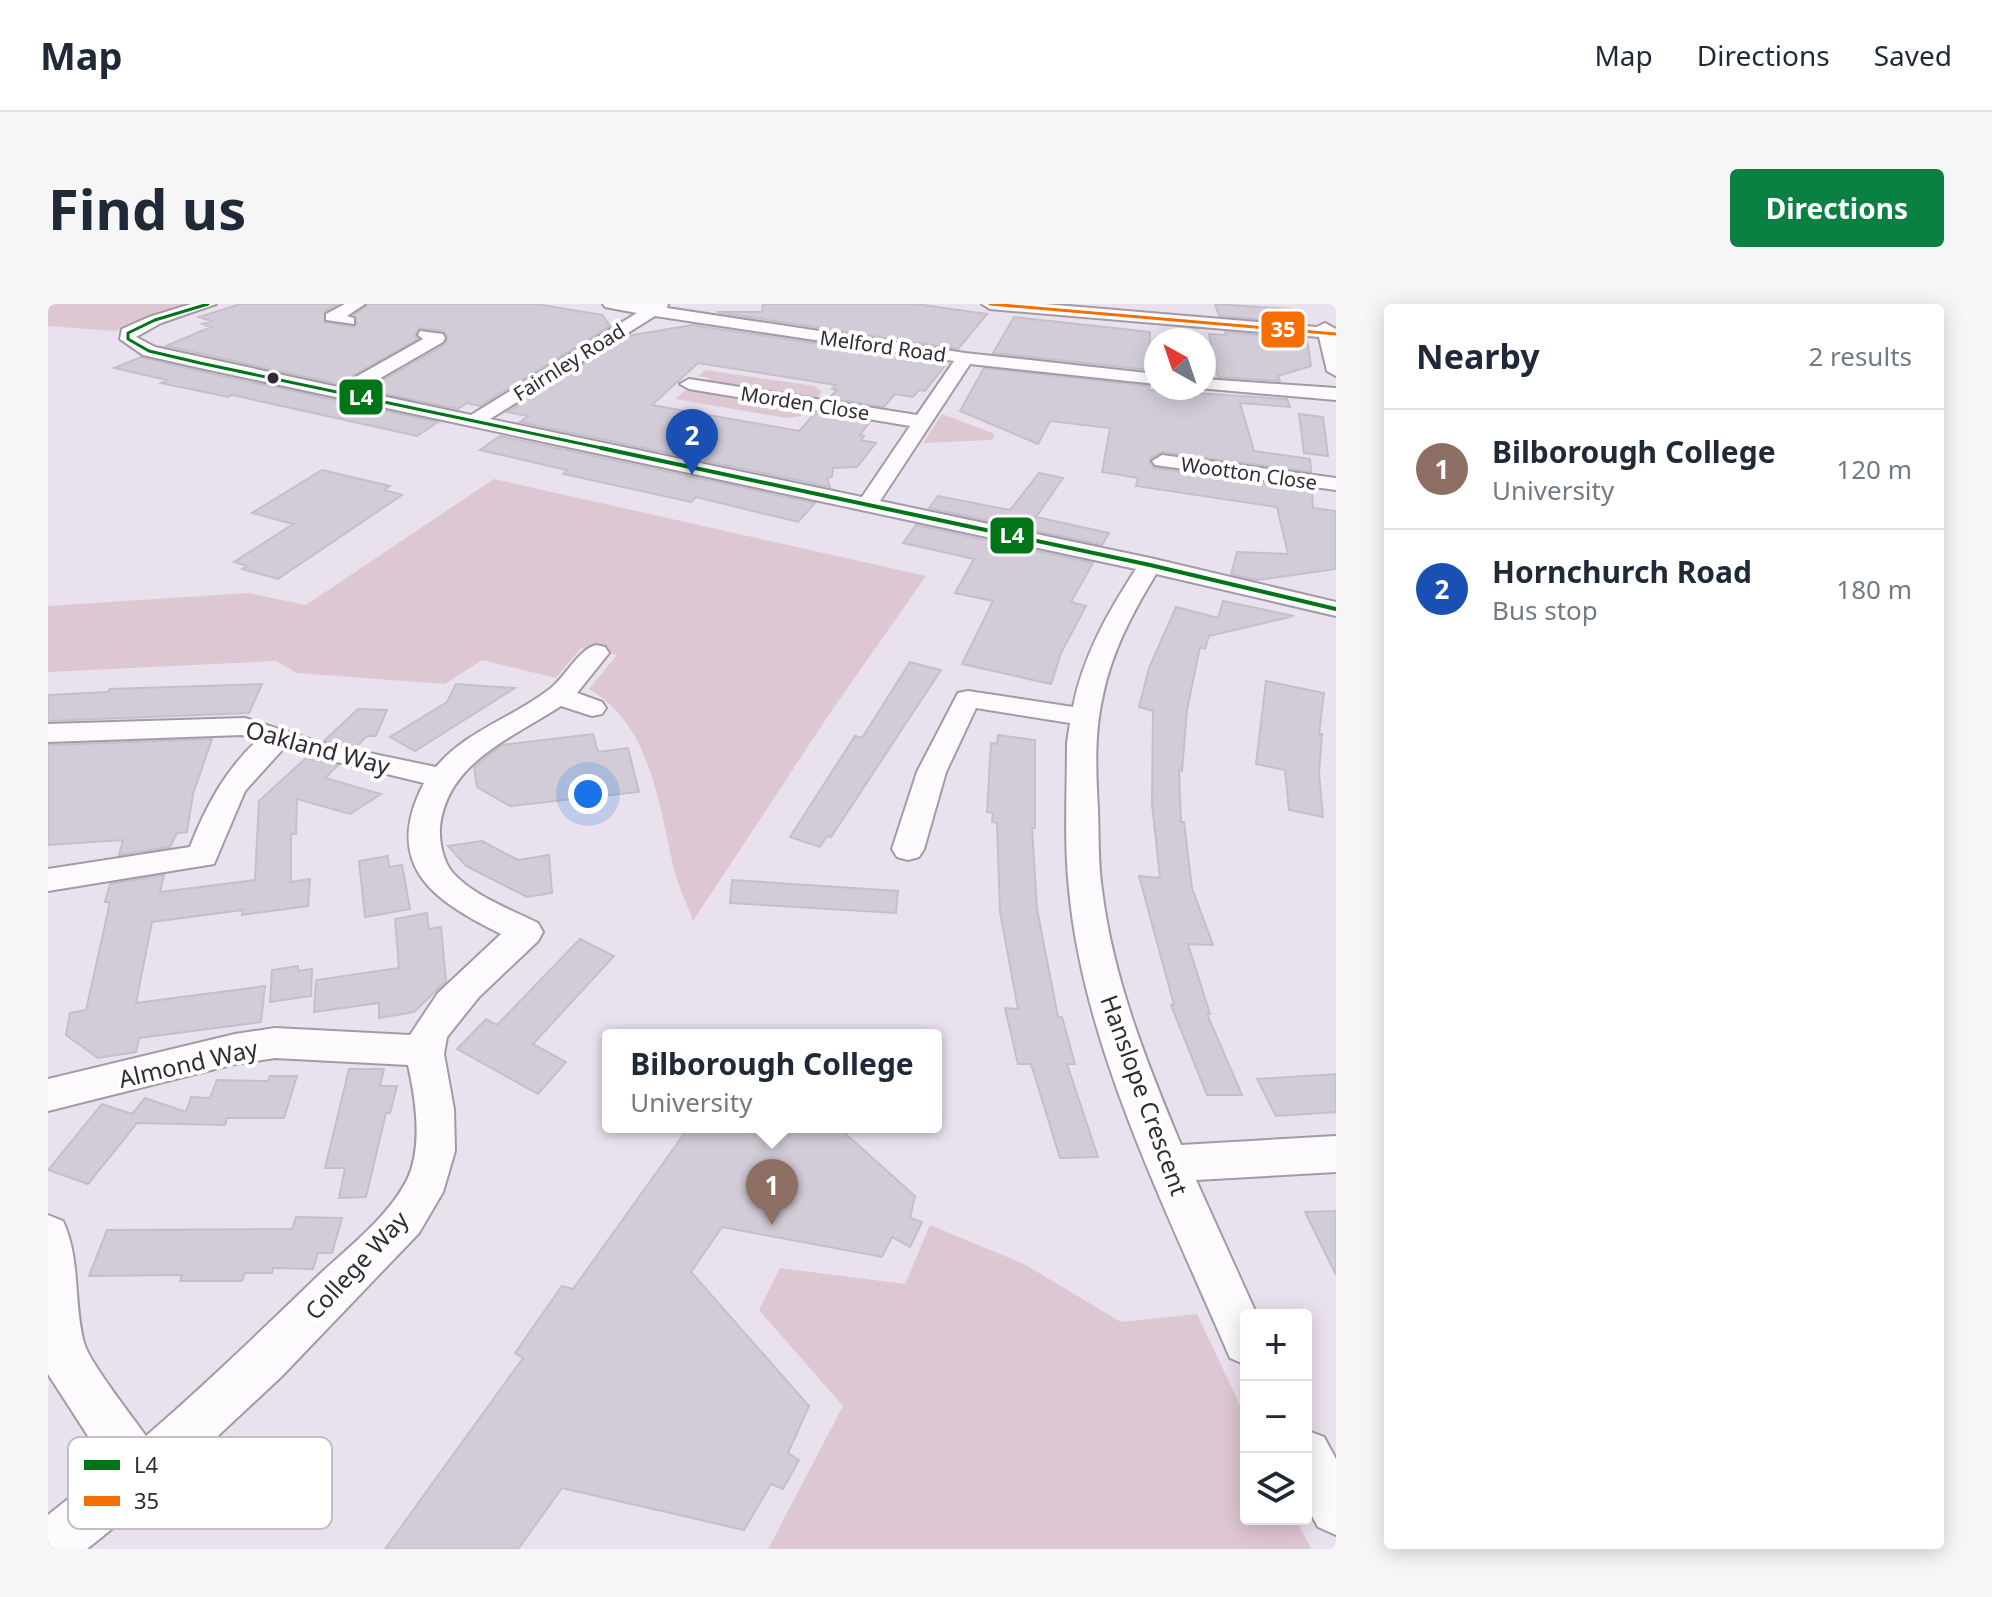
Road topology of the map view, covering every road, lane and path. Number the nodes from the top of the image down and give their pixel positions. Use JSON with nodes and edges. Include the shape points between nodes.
{"nodes":[{"id":1,"x":208,"y":304,"type":"edge"},
{"id":2,"x":357,"y":304,"type":"edge"},
{"id":3,"x":611,"y":304,"type":"edge"},
{"id":4,"x":990,"y":304,"type":"edge"},
{"id":5,"x":1048,"y":304,"type":"edge"},
{"id":6,"x":658,"y":307,"type":"edge"},
{"id":7,"x":348,"y":321,"type":"dead end"},
{"id":8,"x":1331,"y":331,"type":"edge"},
{"id":9,"x":426,"y":335,"type":"dead end"},
{"id":10,"x":965,"y":358,"type":"junction"},
{"id":11,"x":1336,"y":371,"type":"edge"},
{"id":12,"x":1144,"y":378,"type":"edge"},
{"id":13,"x":689,"y":384,"type":"dead end"},
{"id":14,"x":1216,"y":385,"type":"edge"},
{"id":15,"x":341,"y":393,"type":"junction"},
{"id":16,"x":1336,"y":394,"type":"edge"},
{"id":17,"x":474,"y":421,"type":"junction"},
{"id":18,"x":922,"y":422,"type":"junction"},
{"id":19,"x":1162,"y":462,"type":"dead end"},
{"id":20,"x":1336,"y":484,"type":"edge"},
{"id":21,"x":867,"y":505,"type":"junction"},
{"id":22,"x":1150,"y":565,"type":"junction"},
{"id":23,"x":1336,"y":609,"type":"edge"},
{"id":24,"x":596,"y":653,"type":"dead end"},
{"id":25,"x":558,"y":696,"type":"junction"},
{"id":26,"x":592,"y":708,"type":"dead end"},
{"id":27,"x":1086,"y":717,"type":"junction"},
{"id":28,"x":48,"y":733,"type":"edge"},
{"id":29,"x":277,"y":739,"type":"junction"},
{"id":30,"x":443,"y":778,"type":"junction"},
{"id":31,"x":908,"y":849,"type":"dead end"},
{"id":32,"x":50,"y":887,"type":"edge"},
{"id":33,"x":424,"y":1051,"type":"junction"},
{"id":34,"x":48,"y":1095,"type":"edge"},
{"id":35,"x":1336,"y":1154,"type":"edge"},
{"id":36,"x":1168,"y":1164,"type":"junction"},
{"id":37,"x":48,"y":1235,"type":"edge"},
{"id":38,"x":1240,"y":1328,"type":"edge"},
{"id":39,"x":117,"y":1437,"type":"edge"},
{"id":40,"x":182,"y":1437,"type":"edge"},
{"id":41,"x":1312,"y":1466,"type":"edge"},
{"id":42,"x":1336,"y":1509,"type":"edge"},
{"id":43,"x":71,"y":1529,"type":"edge"},
{"id":44,"x":48,"y":1547,"type":"edge"}],
"edges":[{"from":1,"to":15,"type":"street","via":[[139,326],[128,339],[149,351]]},
{"from":2,"to":7,"type":"street","via":[[332,317]]},
{"from":3,"to":6,"type":"street","name":"Melford Road"},
{"from":4,"to":8,"type":"street"},
{"from":5,"to":8,"type":"street"},
{"from":6,"to":10,"type":"street","name":"Melford Road"},
{"from":6,"to":17,"type":"street","name":"Fairnley Road"},
{"from":8,"to":11,"type":"street"},
{"from":9,"to":15,"type":"street","via":[[437,338]]},
{"from":10,"to":12,"type":"street","name":"Melford Road"},
{"from":10,"to":18,"type":"street"},
{"from":13,"to":18,"type":"street","name":"Morden Close"},
{"from":14,"to":16,"type":"street"},
{"from":15,"to":17,"type":"street"},
{"from":17,"to":21,"type":"street"},
{"from":18,"to":21,"type":"street"},
{"from":19,"to":20,"type":"street","name":"Wootton Close"},
{"from":21,"to":22,"type":"street"},
{"from":22,"to":23,"type":"street"},
{"from":22,"to":27,"type":"street","name":"Hanslope Crescent","via":[[1120,612],[1100,658]]},
{"from":24,"to":25,"type":"street"},
{"from":25,"to":26,"type":"street"},
{"from":25,"to":30,"type":"street","via":[[486,738]]},
{"from":27,"to":31,"type":"street","via":[[968,691],[924,793]]},
{"from":27,"to":36,"type":"street","name":"Hanslope Crescent","via":[[1081,766],[1085,889],[1124,1052]]},
{"from":28,"to":29,"type":"street","name":"Oakland Way","via":[[245,726]]},
{"from":29,"to":30,"type":"street","name":"Oakland Way"},
{"from":29,"to":32,"type":"street","via":[[237,777],[203,856]]},
{"from":30,"to":33,"type":"street","via":[[424,822],[432,868],[453,892],[526,932],[447,1008]]},
{"from":33,"to":34,"type":"street","name":"Almond Way","via":[[275,1043]]},
{"from":33,"to":40,"type":"street","name":"College Way","via":[[437,1120],[436,1156],[421,1193],[386,1238],[249,1378]]},
{"from":35,"to":36,"type":"street"},
{"from":36,"to":38,"type":"street","name":"Hanslope Crescent"},
{"from":37,"to":39,"type":"street","via":[[64,1357]]},
{"from":41,"to":42,"type":"street"},
{"from":43,"to":44,"type":"street","name":"College Way"}]}
